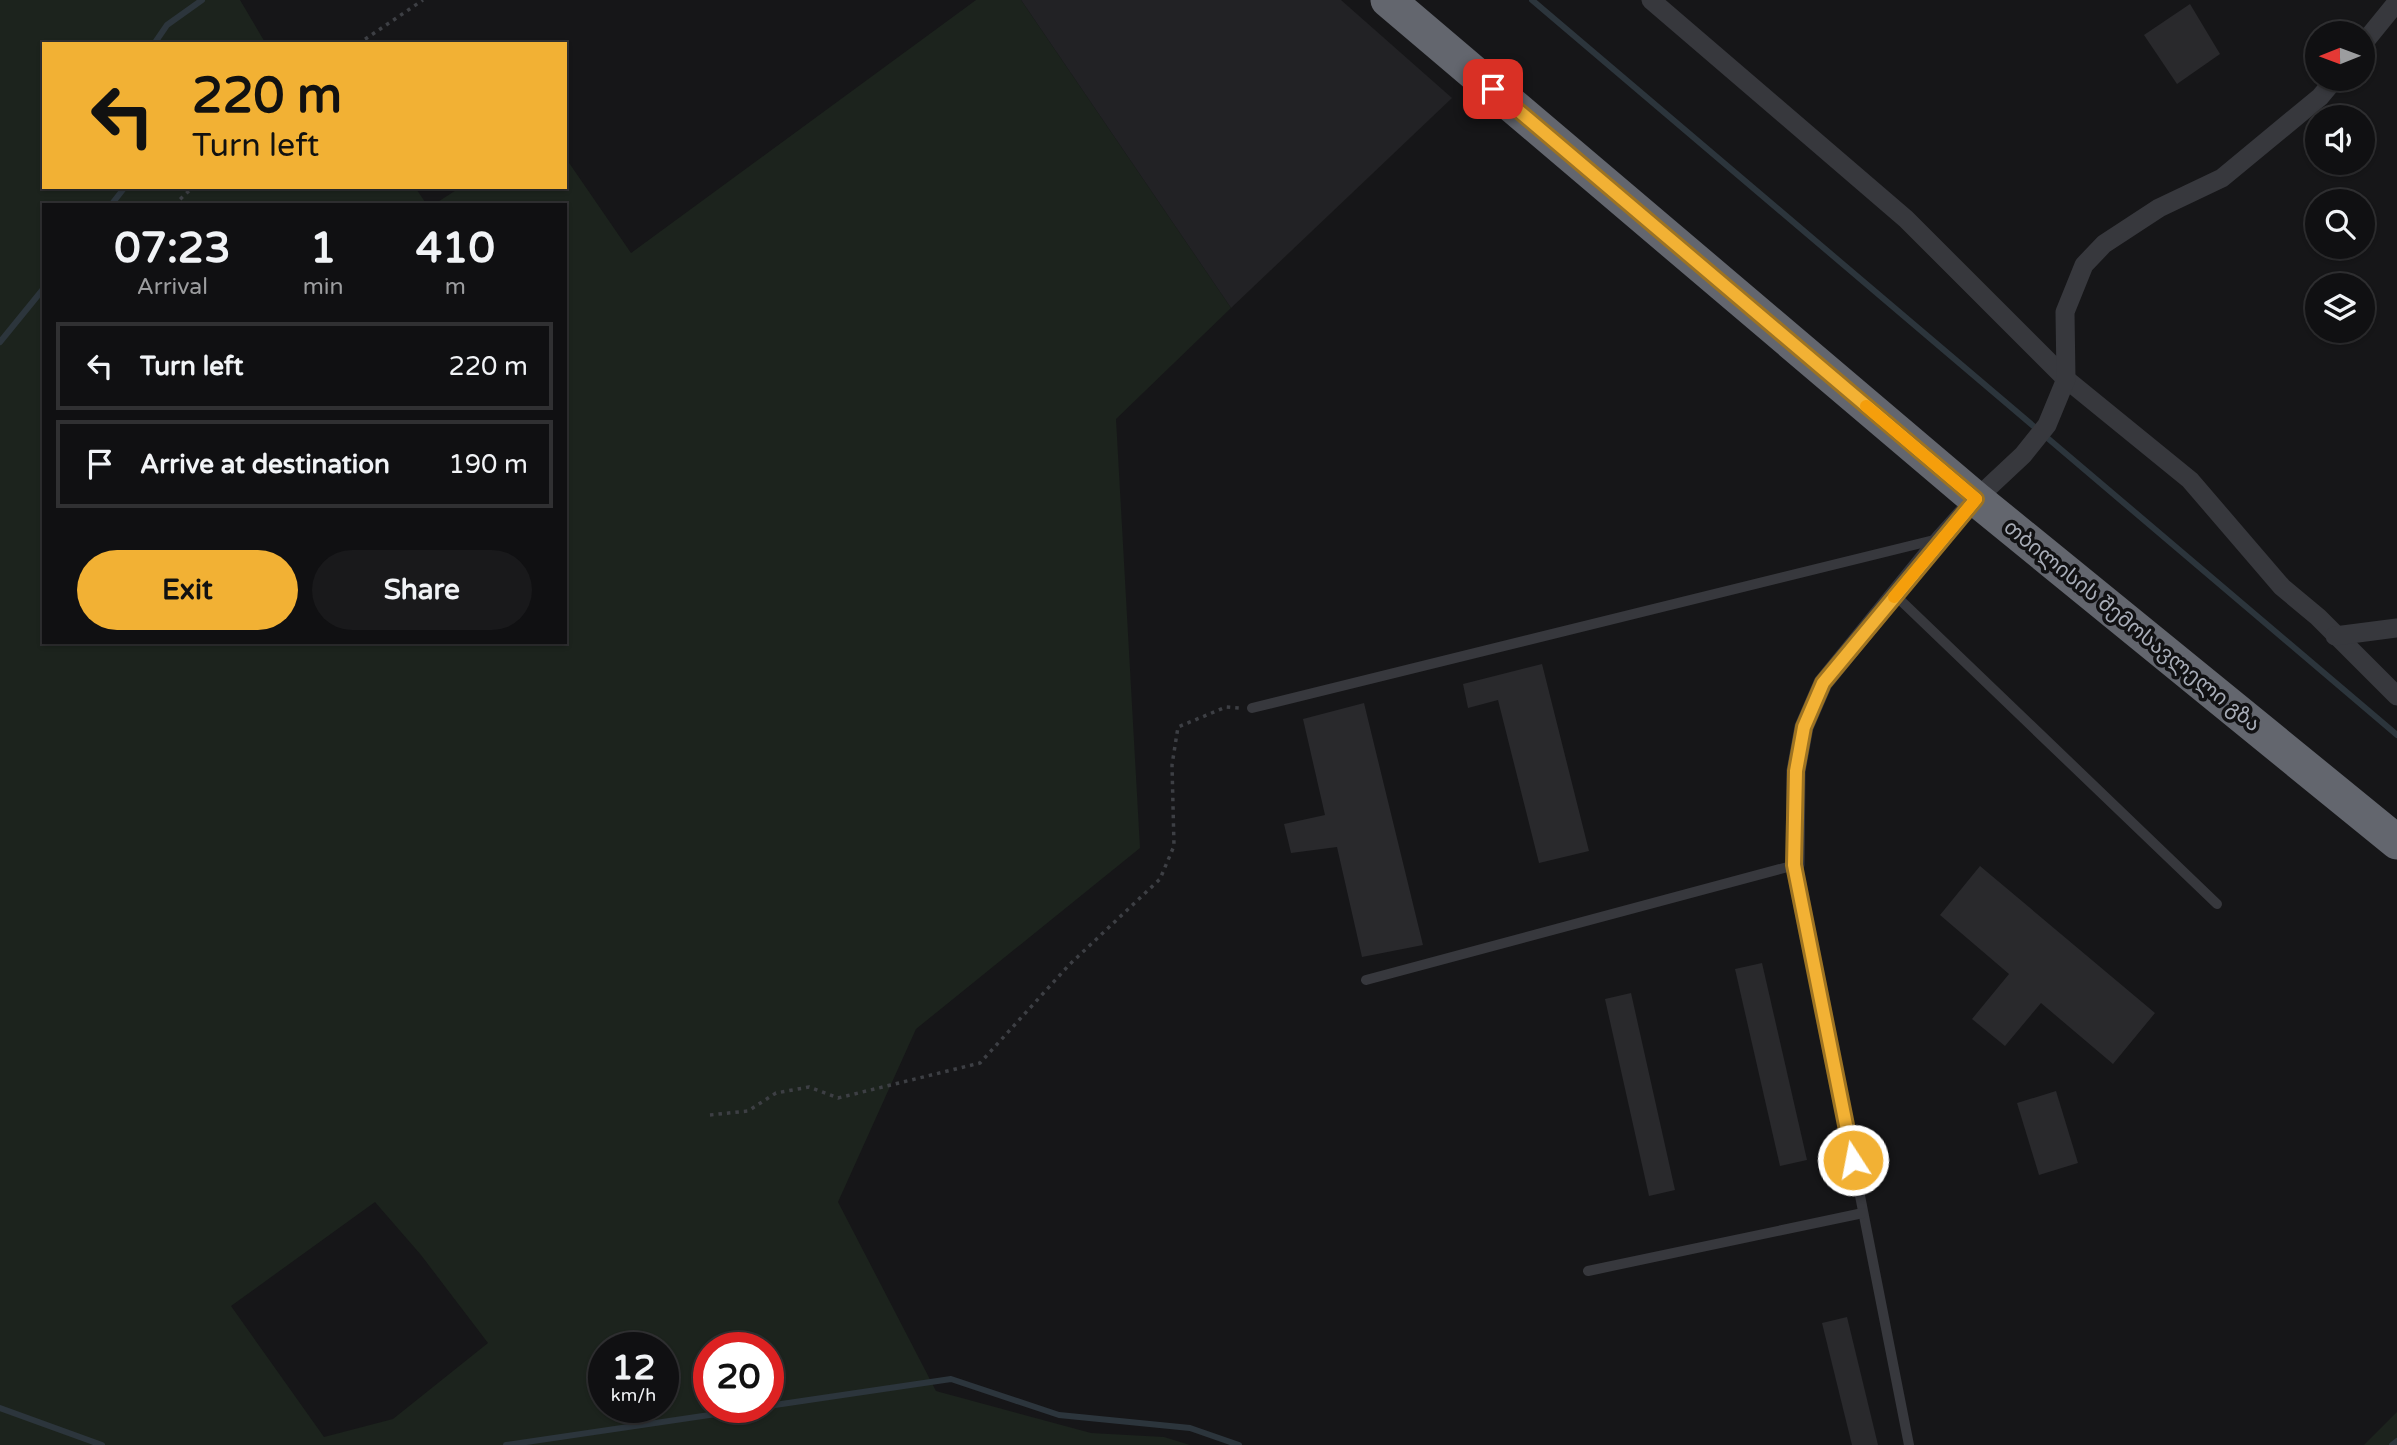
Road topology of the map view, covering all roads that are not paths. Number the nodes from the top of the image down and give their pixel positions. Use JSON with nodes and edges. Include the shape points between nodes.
{"nodes":[{"id":1,"x":1388,"y":0,"type":"edge"},
{"id":2,"x":1651,"y":0,"type":"edge"},
{"id":3,"x":2397,"y":2,"type":"edge"},
{"id":4,"x":2375,"y":29,"type":"edge"},
{"id":5,"x":2325,"y":91,"type":"edge"},
{"id":6,"x":2066,"y":379,"type":"junction"},
{"id":7,"x":1976,"y":499,"type":"junction"},
{"id":8,"x":1941,"y":538,"type":"junction"},
{"id":9,"x":1895,"y":595,"type":"junction"},
{"id":10,"x":2397,"y":628,"type":"edge"},
{"id":11,"x":2335,"y":636,"type":"junction"},
{"id":12,"x":2397,"y":696,"type":"edge"},
{"id":13,"x":1252,"y":708,"type":"road end"},
{"id":14,"x":2397,"y":842,"type":"edge"},
{"id":15,"x":1794,"y":865,"type":"junction"},
{"id":16,"x":2217,"y":904,"type":"dead end"},
{"id":17,"x":1366,"y":980,"type":"dead end"},
{"id":18,"x":1863,"y":1213,"type":"junction"},
{"id":19,"x":1588,"y":1271,"type":"dead end"},
{"id":20,"x":1909,"y":1445,"type":"edge"}],
"edges":[{"from":1,"to":7,"type":"highway","name":"თბილისის შემოსავლელი გზა"},
{"from":2,"to":6,"type":"street","via":[[1906,219]]},
{"from":3,"to":4,"type":"street"},
{"from":5,"to":6,"type":"street","via":[[2222,178],[2159,208],[2104,244],[2084,265],[2065,312]]},
{"from":6,"to":7,"type":"street","via":[[2048,425]]},
{"from":6,"to":11,"type":"street","via":[[2190,480],[2282,587]]},
{"from":7,"to":8,"type":"street"},
{"from":7,"to":14,"type":"highway","name":"თბილისის შემოსავლელი გზა"},
{"from":8,"to":9,"type":"street"},
{"from":8,"to":13,"type":"lane"},
{"from":9,"to":15,"type":"street","via":[[1823,683],[1804,727],[1796,771]]},
{"from":9,"to":16,"type":"lane"},
{"from":10,"to":11,"type":"street"},
{"from":11,"to":12,"type":"street"},
{"from":15,"to":17,"type":"lane"},
{"from":15,"to":18,"type":"lane"},
{"from":18,"to":19,"type":"lane"},
{"from":18,"to":20,"type":"lane"}]}
